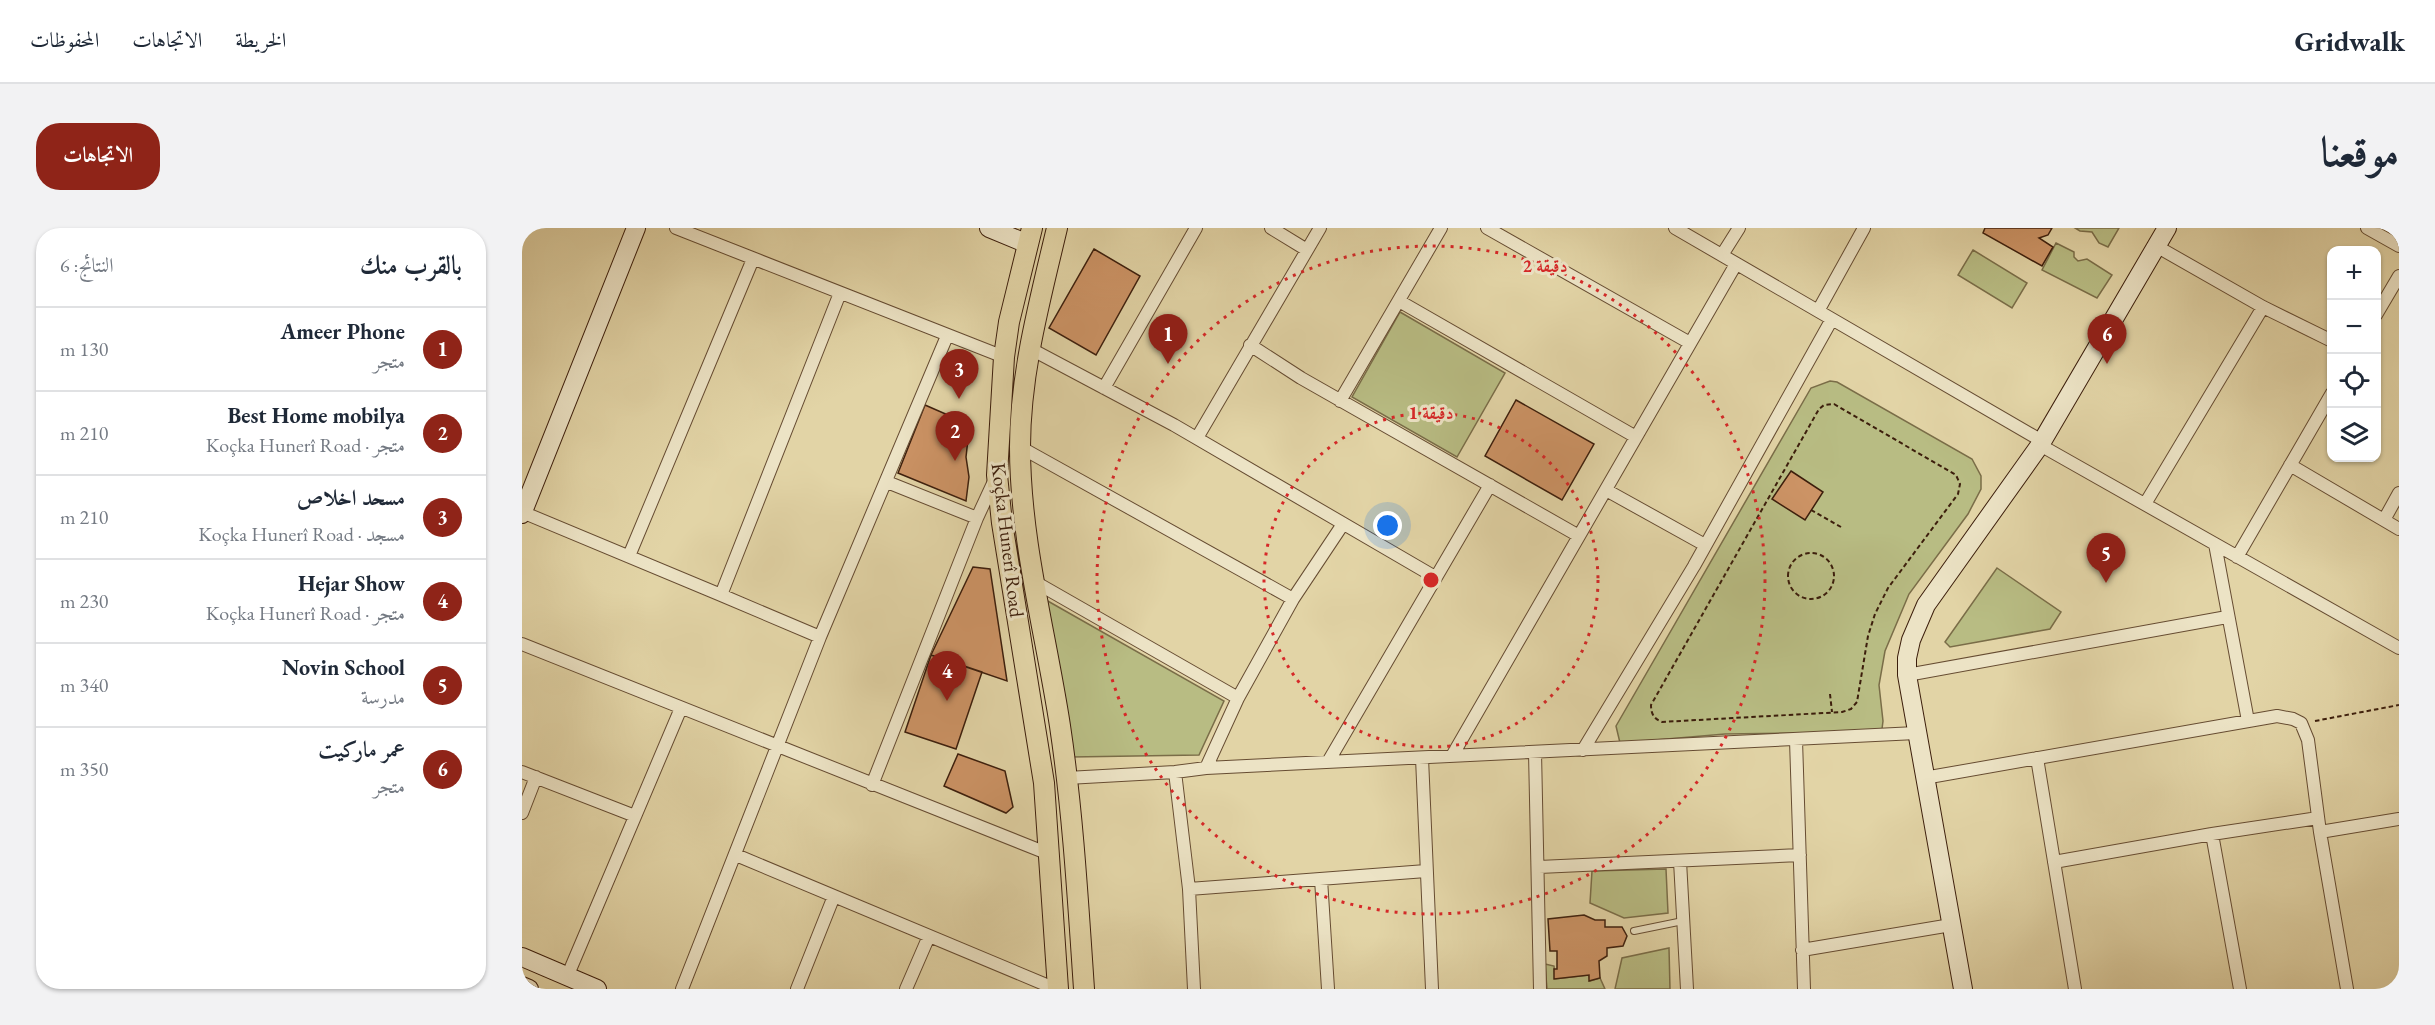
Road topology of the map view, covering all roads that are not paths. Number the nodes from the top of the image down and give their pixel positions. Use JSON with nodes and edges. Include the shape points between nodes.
{"nodes":[{"id":1,"x":636,"y":228,"type":"edge"},
{"id":2,"x":676,"y":228,"type":"edge"},
{"id":3,"x":989,"y":228,"type":"edge"},
{"id":4,"x":1056,"y":228,"type":"edge"},
{"id":5,"x":1196,"y":228,"type":"edge"},
{"id":6,"x":1271,"y":228,"type":"edge"},
{"id":7,"x":1320,"y":228,"type":"edge"},
{"id":8,"x":1441,"y":228,"type":"edge"},
{"id":9,"x":1487,"y":228,"type":"edge"},
{"id":10,"x":1675,"y":228,"type":"edge"},
{"id":11,"x":1739,"y":228,"type":"edge"},
{"id":12,"x":1864,"y":228,"type":"edge"},
{"id":13,"x":2167,"y":228,"type":"edge"},
{"id":14,"x":2367,"y":228,"type":"edge"},
{"id":15,"x":1030,"y":236,"type":"edge"},
{"id":16,"x":2156,"y":246,"type":"junction"},
{"id":17,"x":2399,"y":246,"type":"edge"},
{"id":18,"x":1307,"y":250,"type":"junction"},
{"id":19,"x":1722,"y":255,"type":"junction"},
{"id":20,"x":753,"y":259,"type":"junction"},
{"id":21,"x":1736,"y":264,"type":"junction"},
{"id":22,"x":2399,"y":276,"type":"edge"},
{"id":23,"x":840,"y":293,"type":"junction"},
{"id":24,"x":1399,"y":301,"type":"junction"},
{"id":25,"x":2263,"y":306,"type":"junction"},
{"id":26,"x":2381,"y":307,"type":"edge"},
{"id":27,"x":1818,"y":311,"type":"junction"},
{"id":28,"x":1833,"y":319,"type":"junction"},
{"id":29,"x":947,"y":336,"type":"junction"},
{"id":30,"x":2327,"y":339,"type":"edge"},
{"id":31,"x":1690,"y":344,"type":"junction"},
{"id":32,"x":1250,"y":345,"type":"junction"},
{"id":33,"x":1029,"y":348,"type":"junction"},
{"id":34,"x":1004,"y":357,"type":"junction"},
{"id":35,"x":1104,"y":388,"type":"junction"},
{"id":36,"x":2327,"y":400,"type":"edge"},
{"id":37,"x":1340,"y":401,"type":"junction"},
{"id":38,"x":1636,"y":437,"type":"junction"},
{"id":39,"x":1197,"y":438,"type":"junction"},
{"id":40,"x":2041,"y":443,"type":"junction"},
{"id":41,"x":1020,"y":447,"type":"junction"},
{"id":42,"x":2290,"y":465,"type":"junction"},
{"id":43,"x":997,"y":475,"type":"junction"},
{"id":44,"x":887,"y":482,"type":"junction"},
{"id":45,"x":1490,"y":485,"type":"junction"},
{"id":46,"x":1606,"y":490,"type":"junction"},
{"id":47,"x":2399,"y":493,"type":"edge"},
{"id":48,"x":2145,"y":504,"type":"junction"},
{"id":49,"x":522,"y":513,"type":"edge"},
{"id":50,"x":977,"y":518,"type":"junction"},
{"id":51,"x":2384,"y":520,"type":"junction"},
{"id":52,"x":1343,"y":524,"type":"junction"},
{"id":53,"x":2399,"y":529,"type":"edge"},
{"id":54,"x":1579,"y":536,"type":"junction"},
{"id":55,"x":2215,"y":544,"type":"junction"},
{"id":56,"x":1705,"y":545,"type":"junction"},
{"id":57,"x":629,"y":556,"type":"junction"},
{"id":58,"x":2237,"y":557,"type":"junction"},
{"id":59,"x":1435,"y":577,"type":"junction"},
{"id":60,"x":1035,"y":582,"type":"junction"},
{"id":61,"x":721,"y":595,"type":"junction"},
{"id":62,"x":1293,"y":599,"type":"junction"},
{"id":63,"x":2227,"y":617,"type":"junction"},
{"id":64,"x":820,"y":637,"type":"junction"},
{"id":65,"x":522,"y":644,"type":"edge"},
{"id":66,"x":2399,"y":648,"type":"edge"},
{"id":67,"x":1907,"y":675,"type":"junction"},
{"id":68,"x":1238,"y":698,"type":"junction"},
{"id":69,"x":681,"y":708,"type":"junction"},
{"id":70,"x":2248,"y":721,"type":"junction"},
{"id":71,"x":1916,"y":734,"type":"junction"},
{"id":72,"x":1796,"y":740,"type":"junction"},
{"id":73,"x":777,"y":747,"type":"junction"},
{"id":74,"x":1583,"y":750,"type":"junction"},
{"id":75,"x":1535,"y":752,"type":"junction"},
{"id":76,"x":1452,"y":756,"type":"junction"},
{"id":77,"x":1422,"y":758,"type":"junction"},
{"id":78,"x":2037,"y":758,"type":"junction"},
{"id":79,"x":1328,"y":762,"type":"junction"},
{"id":80,"x":1206,"y":768,"type":"junction"},
{"id":81,"x":522,"y":772,"type":"edge"},
{"id":82,"x":1176,"y":772,"type":"junction"},
{"id":83,"x":536,"y":777,"type":"junction"},
{"id":84,"x":1067,"y":778,"type":"junction"},
{"id":85,"x":1924,"y":778,"type":"junction"},
{"id":86,"x":872,"y":785,"type":"junction"},
{"id":87,"x":522,"y":813,"type":"edge"},
{"id":88,"x":635,"y":816,"type":"junction"},
{"id":89,"x":2318,"y":818,"type":"junction"},
{"id":90,"x":2399,"y":819,"type":"edge"},
{"id":91,"x":2320,"y":832,"type":"junction"},
{"id":92,"x":2212,"y":834,"type":"junction"},
{"id":93,"x":1049,"y":854,"type":"junction"},
{"id":94,"x":736,"y":855,"type":"junction"},
{"id":95,"x":1800,"y":855,"type":"junction"},
{"id":96,"x":1680,"y":861,"type":"junction"},
{"id":97,"x":2054,"y":862,"type":"junction"},
{"id":98,"x":1539,"y":867,"type":"junction"},
{"id":99,"x":1426,"y":871,"type":"junction"},
{"id":100,"x":1321,"y":879,"type":"junction"},
{"id":101,"x":1190,"y":889,"type":"junction"},
{"id":102,"x":834,"y":896,"type":"junction"},
{"id":103,"x":1683,"y":921,"type":"junction"},
{"id":104,"x":1951,"y":925,"type":"junction"},
{"id":105,"x":1634,"y":931,"type":"dead end"},
{"id":106,"x":928,"y":936,"type":"junction"},
{"id":107,"x":1802,"y":950,"type":"junction"},
{"id":108,"x":522,"y":957,"type":"edge"},
{"id":109,"x":567,"y":977,"type":"junction"},
{"id":110,"x":1026,"y":983,"type":"edge"},
{"id":111,"x":522,"y":986,"type":"edge"},
{"id":112,"x":529,"y":989,"type":"edge"},
{"id":113,"x":597,"y":989,"type":"edge"},
{"id":114,"x":682,"y":989,"type":"edge"},
{"id":115,"x":797,"y":989,"type":"edge"},
{"id":116,"x":906,"y":989,"type":"edge"},
{"id":117,"x":1057,"y":989,"type":"edge"},
{"id":118,"x":1084,"y":989,"type":"edge"},
{"id":119,"x":1194,"y":989,"type":"edge"},
{"id":120,"x":1328,"y":989,"type":"edge"},
{"id":121,"x":1432,"y":989,"type":"edge"},
{"id":122,"x":1540,"y":989,"type":"edge"},
{"id":123,"x":1687,"y":989,"type":"edge"},
{"id":124,"x":1804,"y":989,"type":"edge"},
{"id":125,"x":1963,"y":989,"type":"edge"},
{"id":126,"x":2075,"y":989,"type":"edge"},
{"id":127,"x":2240,"y":989,"type":"edge"},
{"id":128,"x":2347,"y":989,"type":"edge"}],
"edges":[{"from":1,"to":49,"type":"street"},
{"from":2,"to":20,"type":"street"},
{"from":3,"to":15,"type":"street"},
{"from":4,"to":33,"type":"main road"},
{"from":5,"to":35,"type":"street"},
{"from":6,"to":18,"type":"street"},
{"from":7,"to":18,"type":"street"},
{"from":8,"to":24,"type":"street"},
{"from":9,"to":31,"type":"street"},
{"from":10,"to":19,"type":"street"},
{"from":11,"to":19,"type":"street"},
{"from":12,"to":27,"type":"street"},
{"from":13,"to":16,"type":"street"},
{"from":14,"to":17,"type":"street"},
{"from":15,"to":34,"type":"main road","name":"Koçka Hunerî Road"},
{"from":16,"to":25,"type":"street"},
{"from":16,"to":40,"type":"street"},
{"from":18,"to":32,"type":"street"},
{"from":19,"to":21,"type":"street"},
{"from":20,"to":23,"type":"street"},
{"from":20,"to":57,"type":"street"},
{"from":21,"to":27,"type":"street"},
{"from":21,"to":31,"type":"street"},
{"from":22,"to":26,"type":"street"},
{"from":23,"to":29,"type":"street"},
{"from":23,"to":61,"type":"street"},
{"from":24,"to":37,"type":"street"},
{"from":24,"to":38,"type":"street"},
{"from":25,"to":30,"type":"street"},
{"from":25,"to":48,"type":"street"},
{"from":27,"to":28,"type":"street"},
{"from":28,"to":40,"type":"street"},
{"from":28,"to":56,"type":"street"},
{"from":29,"to":34,"type":"street"},
{"from":29,"to":44,"type":"street"},
{"from":31,"to":38,"type":"street"},
{"from":32,"to":37,"type":"street"},
{"from":32,"to":39,"type":"street"},
{"from":33,"to":35,"type":"street"},
{"from":33,"to":41,"type":"main road"},
{"from":34,"to":43,"type":"main road","name":"Koçka Hunerî Road"},
{"from":35,"to":39,"type":"street"},
{"from":36,"to":42,"type":"street"},
{"from":37,"to":45,"type":"street"},
{"from":38,"to":46,"type":"street"},
{"from":39,"to":52,"type":"street"},
{"from":40,"to":48,"type":"street"},
{"from":40,"to":67,"type":"street","via":[[1926,605],[1911,640]]},
{"from":41,"to":60,"type":"main road"},
{"from":41,"to":62,"type":"street"},
{"from":42,"to":51,"type":"street"},
{"from":42,"to":58,"type":"street"},
{"from":43,"to":50,"type":"street"},
{"from":43,"to":93,"type":"main road","name":"Koçka Hunerî Road","via":[[1038,743]]},
{"from":44,"to":50,"type":"street"},
{"from":44,"to":64,"type":"street"},
{"from":45,"to":54,"type":"street"},
{"from":45,"to":59,"type":"street"},
{"from":46,"to":54,"type":"street"},
{"from":46,"to":56,"type":"street"},
{"from":47,"to":51,"type":"street"},
{"from":48,"to":55,"type":"street"},
{"from":49,"to":57,"type":"street"},
{"from":50,"to":86,"type":"street"},
{"from":51,"to":53,"type":"street"},
{"from":52,"to":59,"type":"street"},
{"from":52,"to":62,"type":"street"},
{"from":54,"to":76,"type":"street"},
{"from":55,"to":58,"type":"street"},
{"from":55,"to":63,"type":"street"},
{"from":56,"to":74,"type":"street"},
{"from":57,"to":61,"type":"street"},
{"from":58,"to":66,"type":"street"},
{"from":59,"to":79,"type":"street"},
{"from":60,"to":68,"type":"street"},
{"from":60,"to":84,"type":"main road"},
{"from":61,"to":64,"type":"street"},
{"from":62,"to":68,"type":"street"},
{"from":63,"to":67,"type":"street"},
{"from":63,"to":70,"type":"street"},
{"from":64,"to":73,"type":"street"},
{"from":65,"to":69,"type":"street"},
{"from":67,"to":71,"type":"street"},
{"from":68,"to":80,"type":"street"},
{"from":69,"to":73,"type":"street"},
{"from":69,"to":88,"type":"street"},
{"from":70,"to":78,"type":"street"},
{"from":70,"to":89,"type":"street","via":[[2277,716],[2301,723],[2308,740]]},
{"from":71,"to":72,"type":"street"},
{"from":71,"to":85,"type":"street"},
{"from":72,"to":74,"type":"street"},
{"from":72,"to":95,"type":"street"},
{"from":73,"to":86,"type":"street"},
{"from":73,"to":94,"type":"street"},
{"from":74,"to":75,"type":"street"},
{"from":75,"to":76,"type":"street"},
{"from":75,"to":98,"type":"street"},
{"from":76,"to":77,"type":"street"},
{"from":77,"to":79,"type":"street"},
{"from":77,"to":99,"type":"street"},
{"from":78,"to":85,"type":"street"},
{"from":78,"to":97,"type":"street"},
{"from":79,"to":80,"type":"street"},
{"from":80,"to":82,"type":"street"},
{"from":81,"to":83,"type":"street"},
{"from":82,"to":84,"type":"street"},
{"from":82,"to":101,"type":"street"},
{"from":83,"to":87,"type":"street"},
{"from":83,"to":88,"type":"street"},
{"from":84,"to":118,"type":"main road"},
{"from":85,"to":104,"type":"street"},
{"from":86,"to":93,"type":"street"},
{"from":88,"to":109,"type":"street"},
{"from":89,"to":91,"type":"street"},
{"from":89,"to":92,"type":"street"},
{"from":90,"to":91,"type":"street"},
{"from":91,"to":128,"type":"street"},
{"from":92,"to":97,"type":"street"},
{"from":92,"to":127,"type":"street"},
{"from":93,"to":117,"type":"main road","name":"Koçka Hunerî Road"},
{"from":94,"to":102,"type":"street"},
{"from":94,"to":114,"type":"street"},
{"from":95,"to":96,"type":"street"},
{"from":95,"to":107,"type":"street"},
{"from":96,"to":98,"type":"street"},
{"from":96,"to":103,"type":"street"},
{"from":97,"to":126,"type":"street"},
{"from":98,"to":122,"type":"street"},
{"from":99,"to":100,"type":"street"},
{"from":99,"to":121,"type":"street"},
{"from":100,"to":101,"type":"street"},
{"from":100,"to":120,"type":"street"},
{"from":101,"to":119,"type":"street"},
{"from":102,"to":106,"type":"street"},
{"from":102,"to":115,"type":"street"},
{"from":103,"to":105,"type":"lane"},
{"from":103,"to":123,"type":"street"},
{"from":104,"to":107,"type":"street"},
{"from":104,"to":125,"type":"street"},
{"from":106,"to":110,"type":"street"},
{"from":106,"to":116,"type":"street"},
{"from":107,"to":124,"type":"street"},
{"from":108,"to":109,"type":"street"},
{"from":109,"to":113,"type":"street"},
{"from":110,"to":117,"type":"street"},
{"from":111,"to":112,"type":"street"}]}
